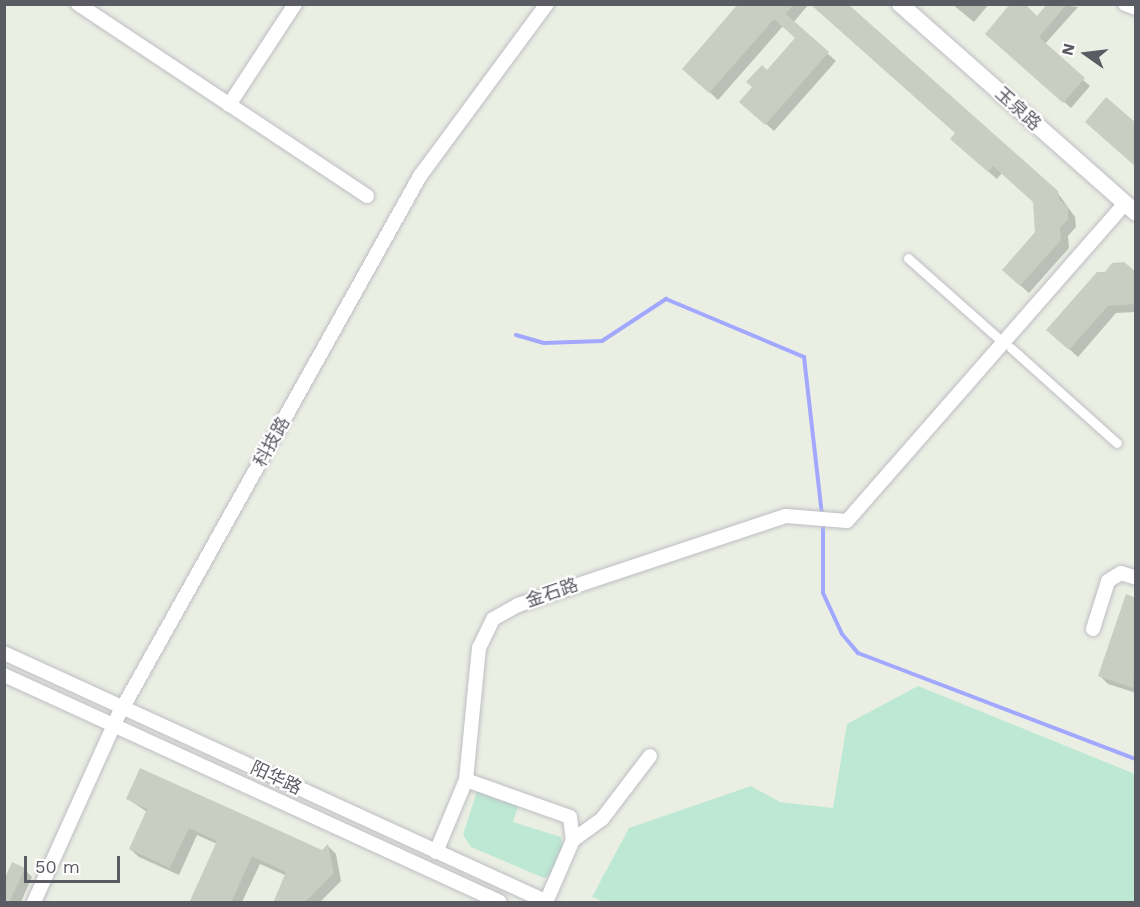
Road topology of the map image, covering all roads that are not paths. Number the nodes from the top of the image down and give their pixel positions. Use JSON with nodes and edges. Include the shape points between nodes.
{"nodes":[{"id":1,"x":78,"y":4,"type":"edge"},
{"id":2,"x":295,"y":4,"type":"edge"},
{"id":3,"x":547,"y":4,"type":"edge"},
{"id":4,"x":900,"y":4,"type":"edge"},
{"id":5,"x":1125,"y":4,"type":"edge"},
{"id":6,"x":1136,"y":8,"type":"edge"},
{"id":7,"x":229,"y":105,"type":"junction"},
{"id":8,"x":367,"y":196,"type":"dead end"},
{"id":9,"x":1130,"y":209,"type":"edge"},
{"id":10,"x":908,"y":258,"type":"dead end"},
{"id":11,"x":996,"y":336,"type":"dead end"},
{"id":12,"x":1011,"y":348,"type":"dead end"},
{"id":13,"x":1117,"y":443,"type":"dead end"},
{"id":14,"x":1136,"y":578,"type":"edge"},
{"id":15,"x":1093,"y":629,"type":"dead end"},
{"id":16,"x":4,"y":653,"type":"edge"},
{"id":17,"x":4,"y":675,"type":"edge"},
{"id":18,"x":123,"y":708,"type":"junction"},
{"id":19,"x":114,"y":725,"type":"junction"},
{"id":20,"x":650,"y":756,"type":"dead end"},
{"id":21,"x":466,"y":780,"type":"junction"},
{"id":22,"x":573,"y":840,"type":"junction"},
{"id":23,"x":436,"y":852,"type":"junction"},
{"id":24,"x":547,"y":902,"type":"edge"},
{"id":25,"x":34,"y":903,"type":"edge"},
{"id":26,"x":500,"y":903,"type":"edge"}],
"edges":[{"from":1,"to":7,"type":"street"},
{"from":2,"to":7,"type":"street"},
{"from":3,"to":18,"type":"street","name":"科技路","via":[[420,176]]},
{"from":4,"to":9,"type":"street","name":"玉泉路"},
{"from":5,"to":6,"type":"street"},
{"from":7,"to":8,"type":"street"},
{"from":9,"to":21,"type":"street","name":"金石路","via":[[847,521],[786,516],[504,610],[488,626],[479,648]]},
{"from":10,"to":11,"type":"street"},
{"from":12,"to":13,"type":"street"},
{"from":14,"to":15,"type":"street","via":[[1121,573],[1108,581]]},
{"from":16,"to":18,"type":"street","name":"阳华路"},
{"from":17,"to":19,"type":"street","name":"阳华路"},
{"from":18,"to":19,"type":"street","name":"科技路"},
{"from":18,"to":23,"type":"street","name":"阳华路"},
{"from":19,"to":25,"type":"street","name":"科技路"},
{"from":19,"to":26,"type":"street","name":"阳华路"},
{"from":20,"to":22,"type":"street","via":[[602,819]]},
{"from":21,"to":22,"type":"street","via":[[570,817]]},
{"from":21,"to":23,"type":"street","name":"金石路"},
{"from":22,"to":24,"type":"street"},
{"from":23,"to":24,"type":"street","name":"阳华路"}]}
